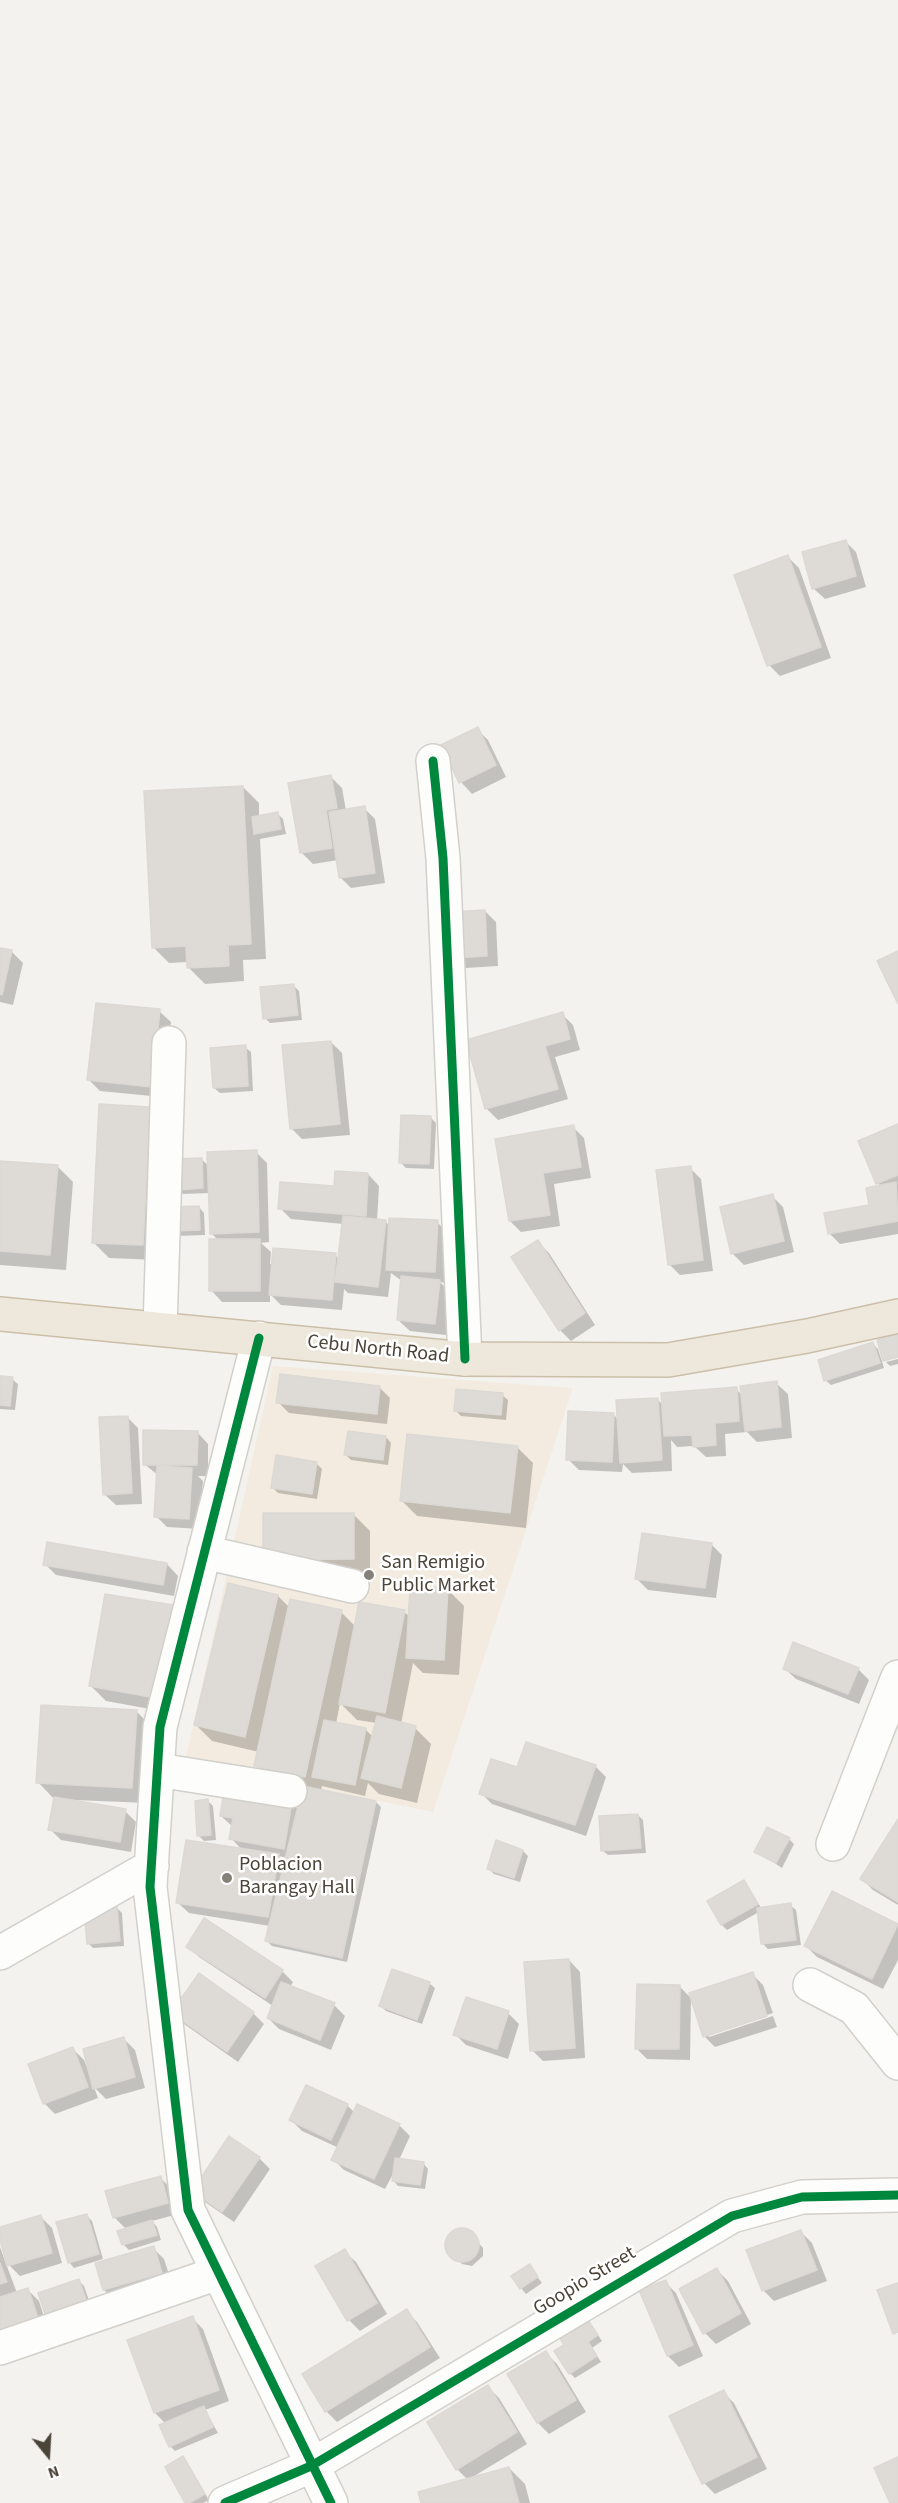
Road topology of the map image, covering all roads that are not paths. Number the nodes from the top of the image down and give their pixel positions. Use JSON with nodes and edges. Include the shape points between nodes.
{"nodes":[{"id":1,"x":433,"y":761,"type":"dead end"},
{"id":2,"x":169,"y":1043,"type":"dead end"},
{"id":3,"x":0,"y":1314,"type":"edge"},
{"id":4,"x":898,"y":1316,"type":"edge"},
{"id":5,"x":160,"y":1328,"type":"junction"},
{"id":6,"x":259,"y":1338,"type":"junction"},
{"id":7,"x":465,"y":1359,"type":"junction"},
{"id":8,"x":204,"y":1552,"type":"junction"},
{"id":9,"x":352,"y":1586,"type":"dead end"},
{"id":10,"x":898,"y":1677,"type":"edge"},
{"id":11,"x":158,"y":1770,"type":"junction"},
{"id":12,"x":290,"y":1791,"type":"dead end"},
{"id":13,"x":833,"y":1844,"type":"dead end"},
{"id":14,"x":152,"y":1866,"type":"junction"},
{"id":15,"x":0,"y":1953,"type":"edge"},
{"id":16,"x":810,"y":1985,"type":"dead end"},
{"id":17,"x":898,"y":2063,"type":"edge"},
{"id":18,"x":898,"y":2195,"type":"edge"},
{"id":19,"x":218,"y":2273,"type":"junction"},
{"id":20,"x":0,"y":2348,"type":"edge"},
{"id":21,"x":311,"y":2466,"type":"junction"},
{"id":22,"x":225,"y":2503,"type":"edge"},
{"id":23,"x":331,"y":2503,"type":"edge"}],
"edges":[{"from":1,"to":7,"type":"street","via":[[443,858]]},
{"from":2,"to":5,"type":"street"},
{"from":3,"to":5,"type":"highway","name":"Cebu North Road"},
{"from":4,"to":7,"type":"highway","name":"Cebu North Road","via":[[668,1360]]},
{"from":5,"to":6,"type":"highway","name":"Cebu North Road"},
{"from":6,"to":7,"type":"highway","name":"Cebu North Road"},
{"from":6,"to":8,"type":"street"},
{"from":8,"to":9,"type":"street"},
{"from":8,"to":11,"type":"street","via":[[160,1727]]},
{"from":10,"to":13,"type":"street"},
{"from":11,"to":12,"type":"street"},
{"from":11,"to":14,"type":"street"},
{"from":14,"to":15,"type":"street"},
{"from":14,"to":19,"type":"street","via":[[150,1887],[188,2210]]},
{"from":16,"to":17,"type":"street","via":[[855,2007]]},
{"from":18,"to":21,"type":"street","name":"Goopio Street","via":[[802,2198],[732,2216]]},
{"from":19,"to":20,"type":"street"},
{"from":19,"to":21,"type":"street"},
{"from":21,"to":22,"type":"street","name":"Goopio Street"},
{"from":21,"to":23,"type":"street"}]}
